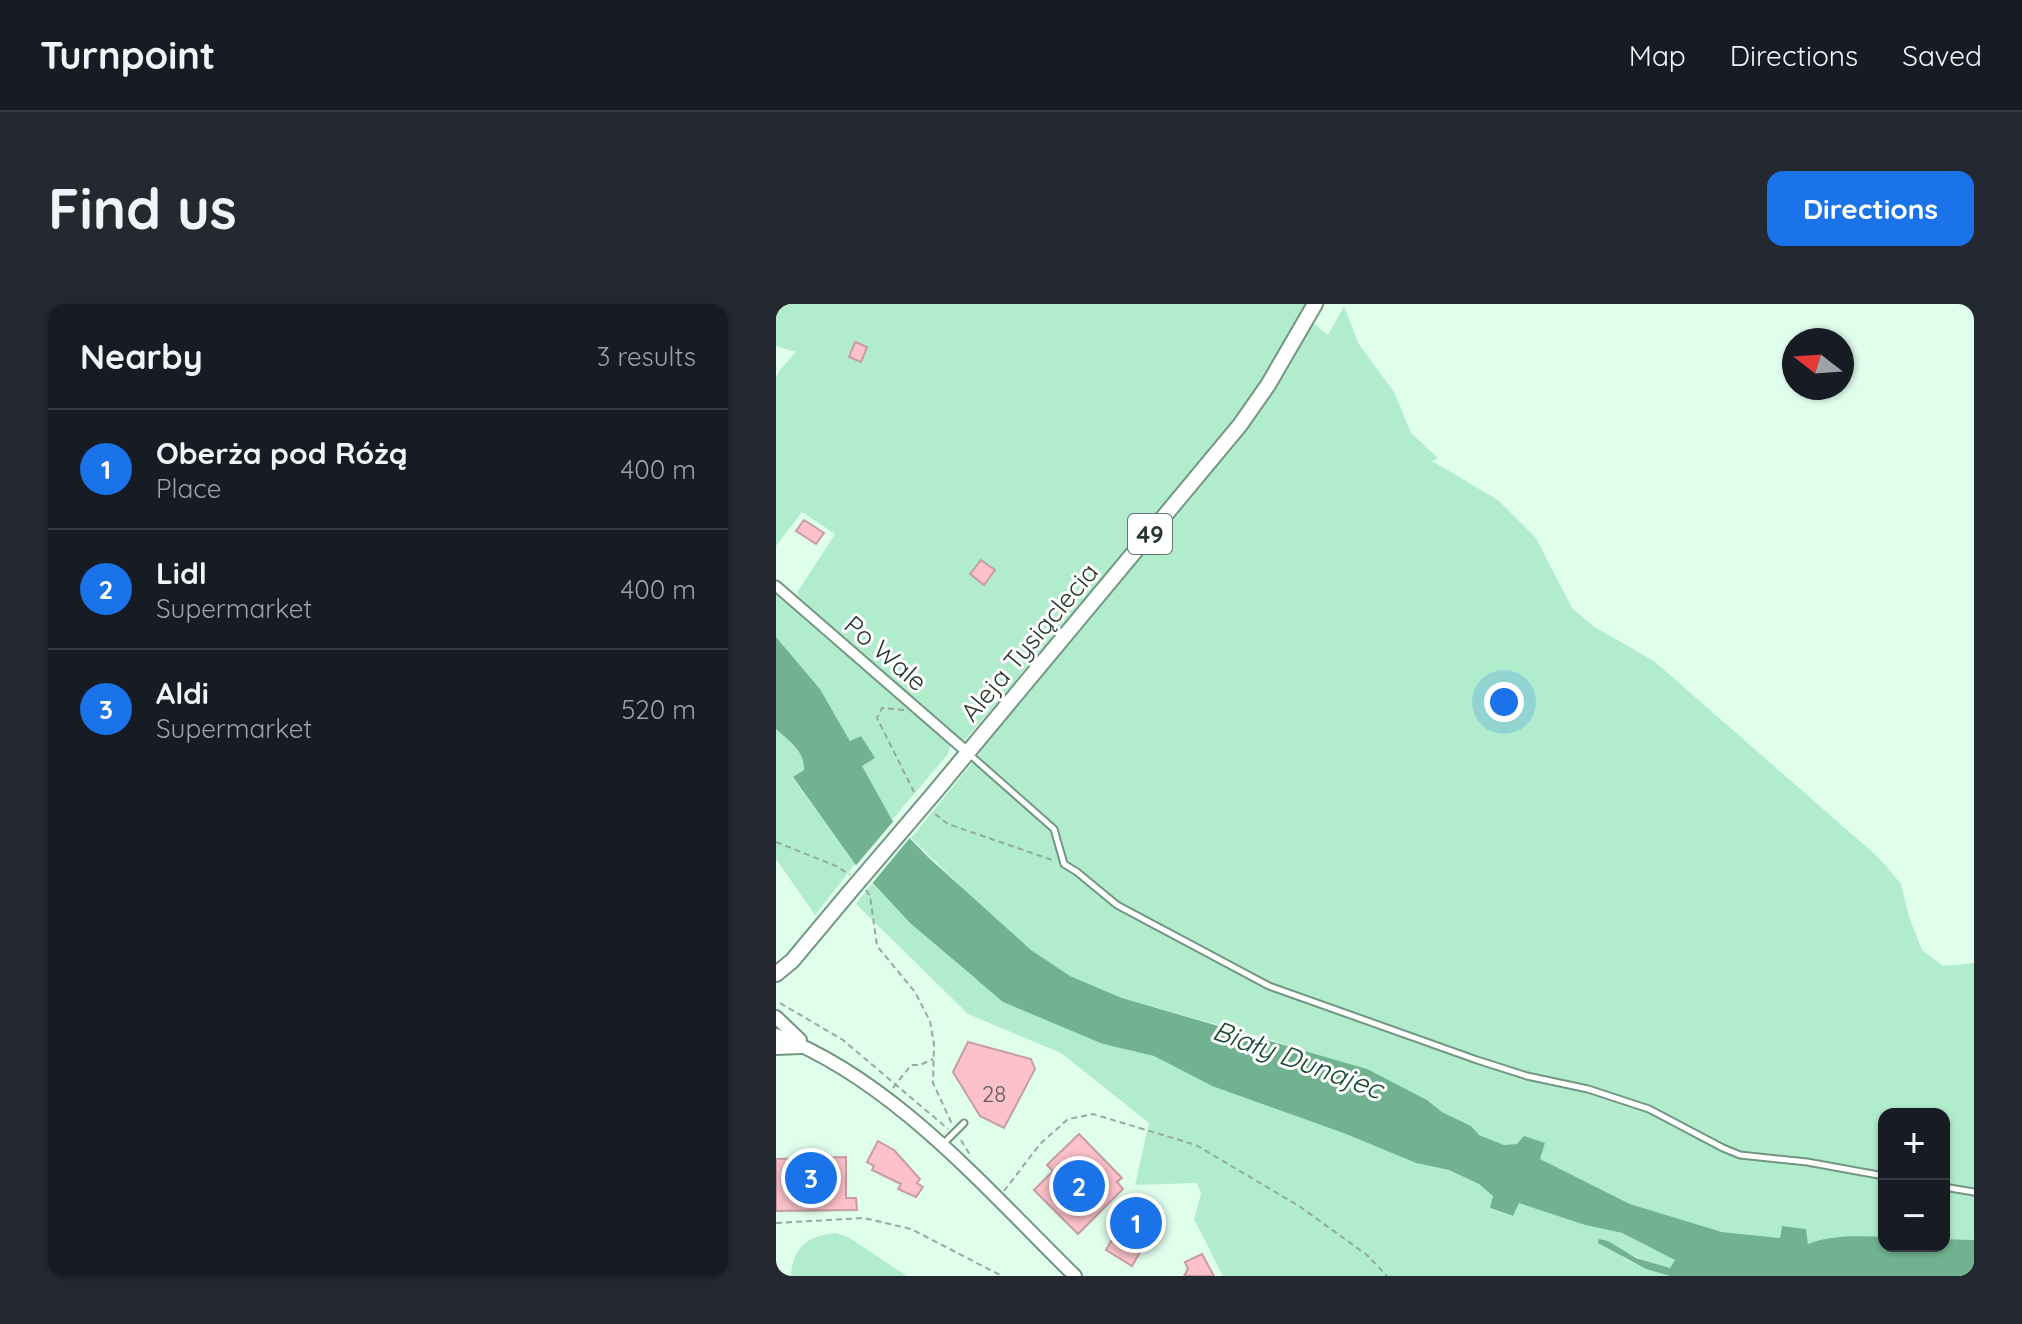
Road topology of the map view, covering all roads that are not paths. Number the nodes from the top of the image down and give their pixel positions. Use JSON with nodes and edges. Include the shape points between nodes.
{"nodes":[{"id":1,"x":1315,"y":304,"type":"edge"},
{"id":2,"x":776,"y":586,"type":"edge"},
{"id":3,"x":967,"y":752,"type":"junction"},
{"id":4,"x":792,"y":961,"type":"junction"},
{"id":5,"x":776,"y":974,"type":"edge"},
{"id":6,"x":776,"y":988,"type":"edge"},
{"id":7,"x":776,"y":1017,"type":"edge"},
{"id":8,"x":776,"y":1035,"type":"edge"},
{"id":9,"x":809,"y":1047,"type":"junction"},
{"id":10,"x":776,"y":1048,"type":"edge"},
{"id":11,"x":964,"y":1123,"type":"dead end"},
{"id":12,"x":941,"y":1146,"type":"junction"},
{"id":13,"x":1878,"y":1175,"type":"edge"},
{"id":14,"x":1950,"y":1188,"type":"edge"},
{"id":15,"x":1974,"y":1192,"type":"edge"},
{"id":16,"x":1075,"y":1276,"type":"edge"}],
"edges":[{"from":1,"to":3,"type":"main road","name":"Aleja Tysiąclecia","number":"49","via":[[1240,425]]},
{"from":2,"to":3,"type":"street","name":"Po Wale"},
{"from":3,"to":4,"type":"main road","name":"Aleja Tysiąclecia","number":"49","bridge":true},
{"from":3,"to":13,"type":"lane","via":[[1054,829],[1064,864],[1103,895],[1269,986],[1477,1060],[1649,1109],[1740,1155]]},
{"from":4,"to":5,"type":"main road","name":"Aleja Tysiąclecia","number":"49"},
{"from":4,"to":6,"type":"main road","name":"Aleja Tysiąclecia","number":"49"},
{"from":7,"to":9,"type":"street"},
{"from":8,"to":9,"type":"street"},
{"from":9,"to":10,"type":"street"},
{"from":9,"to":12,"type":"street","via":[[865,1082]]},
{"from":11,"to":12,"type":"lane"},
{"from":12,"to":16,"type":"street"},
{"from":14,"to":15,"type":"lane"}]}
